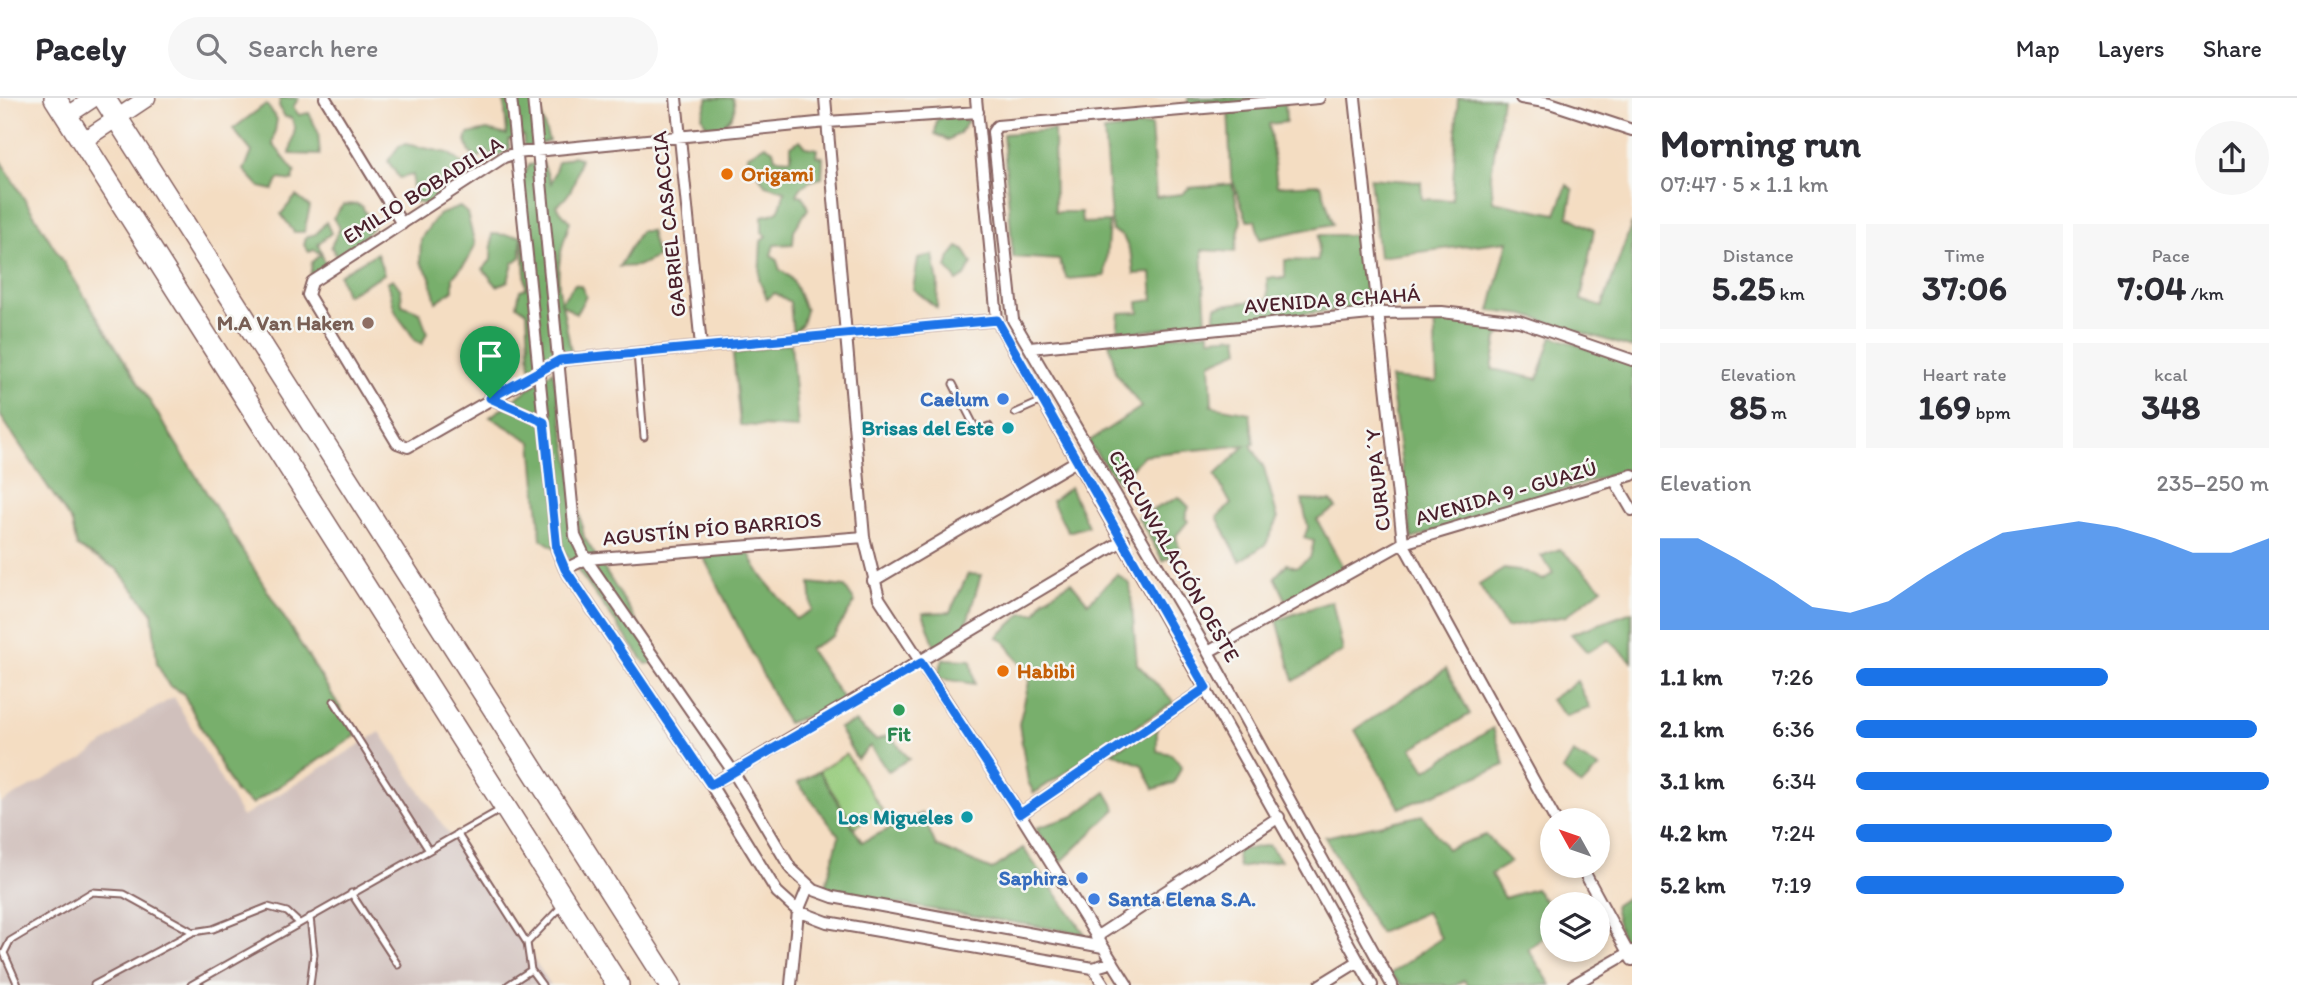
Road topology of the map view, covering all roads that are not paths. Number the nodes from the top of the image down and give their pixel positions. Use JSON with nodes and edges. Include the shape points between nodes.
{"nodes":[{"id":1,"x":94,"y":98,"type":"edge"},
{"id":2,"x":104,"y":98,"type":"edge"},
{"id":3,"x":325,"y":98,"type":"edge"},
{"id":4,"x":511,"y":98,"type":"edge"},
{"id":5,"x":533,"y":98,"type":"edge"},
{"id":6,"x":676,"y":98,"type":"edge"},
{"id":7,"x":825,"y":98,"type":"edge"},
{"id":8,"x":976,"y":98,"type":"edge"},
{"id":9,"x":1319,"y":98,"type":"edge"},
{"id":10,"x":1355,"y":98,"type":"edge"},
{"id":11,"x":1521,"y":98,"type":"edge"},
{"id":12,"x":145,"y":99,"type":"edge"},
{"id":13,"x":61,"y":107,"type":"edge"},
{"id":14,"x":978,"y":112,"type":"junction"},
{"id":15,"x":117,"y":118,"type":"junction"},
{"id":16,"x":827,"y":122,"type":"junction"},
{"id":17,"x":1632,"y":130,"type":"edge"},
{"id":18,"x":679,"y":136,"type":"junction"},
{"id":19,"x":84,"y":140,"type":"junction"},
{"id":20,"x":538,"y":150,"type":"junction"},
{"id":21,"x":516,"y":153,"type":"junction"},
{"id":22,"x":402,"y":224,"type":"junction"},
{"id":23,"x":1380,"y":313,"type":"junction"},
{"id":24,"x":997,"y":320,"type":"junction"},
{"id":25,"x":848,"y":333,"type":"junction"},
{"id":26,"x":701,"y":346,"type":"junction"},
{"id":27,"x":1030,"y":348,"type":"junction"},
{"id":28,"x":636,"y":354,"type":"junction"},
{"id":29,"x":560,"y":360,"type":"junction"},
{"id":30,"x":1632,"y":360,"type":"edge"},
{"id":31,"x":539,"y":369,"type":"junction"},
{"id":32,"x":953,"y":384,"type":"dead end"},
{"id":33,"x":490,"y":398,"type":"junction"},
{"id":34,"x":1045,"y":400,"type":"junction"},
{"id":35,"x":1015,"y":413,"type":"dead end"},
{"id":36,"x":544,"y":422,"type":"junction"},
{"id":37,"x":989,"y":426,"type":"dead end"},
{"id":38,"x":644,"y":437,"type":"dead end"},
{"id":39,"x":1079,"y":460,"type":"junction"},
{"id":40,"x":1632,"y":475,"type":"edge"},
{"id":41,"x":1615,"y":481,"type":"junction"},
{"id":42,"x":1632,"y":510,"type":"edge"},
{"id":43,"x":864,"y":537,"type":"junction"},
{"id":44,"x":1124,"y":540,"type":"junction"},
{"id":45,"x":1403,"y":543,"type":"junction"},
{"id":46,"x":586,"y":558,"type":"junction"},
{"id":47,"x":565,"y":569,"type":"junction"},
{"id":48,"x":873,"y":581,"type":"junction"},
{"id":49,"x":1208,"y":652,"type":"junction"},
{"id":50,"x":921,"y":663,"type":"junction"},
{"id":51,"x":1206,"y":688,"type":"junction"},
{"id":52,"x":334,"y":701,"type":"dead end"},
{"id":53,"x":734,"y":773,"type":"junction"},
{"id":54,"x":711,"y":785,"type":"junction"},
{"id":55,"x":505,"y":807,"type":"junction"},
{"id":56,"x":1549,"y":808,"type":"edge"},
{"id":57,"x":1020,"y":814,"type":"junction"},
{"id":58,"x":1279,"y":817,"type":"junction"},
{"id":59,"x":457,"y":833,"type":"junction"},
{"id":60,"x":428,"y":849,"type":"junction"},
{"id":61,"x":1588,"y":878,"type":"edge"},
{"id":62,"x":808,"y":887,"type":"junction"},
{"id":63,"x":351,"y":893,"type":"junction"},
{"id":64,"x":566,"y":903,"type":"junction"},
{"id":65,"x":798,"y":911,"type":"junction"},
{"id":66,"x":310,"y":917,"type":"junction"},
{"id":67,"x":299,"y":923,"type":"junction"},
{"id":68,"x":193,"y":932,"type":"junction"},
{"id":69,"x":1100,"y":942,"type":"junction"},
{"id":70,"x":527,"y":943,"type":"junction"},
{"id":71,"x":1631,"y":955,"type":"edge"},
{"id":72,"x":1359,"y":961,"type":"junction"},
{"id":73,"x":1113,"y":962,"type":"junction"},
{"id":74,"x":398,"y":965,"type":"dead end"},
{"id":75,"x":1093,"y":968,"type":"junction"},
{"id":76,"x":531,"y":970,"type":"junction"},
{"id":77,"x":205,"y":977,"type":"junction"},
{"id":78,"x":19,"y":985,"type":"edge"},
{"id":79,"x":94,"y":985,"type":"edge"},
{"id":80,"x":191,"y":985,"type":"edge"},
{"id":81,"x":203,"y":985,"type":"edge"},
{"id":82,"x":310,"y":985,"type":"edge"},
{"id":83,"x":508,"y":985,"type":"edge"},
{"id":84,"x":542,"y":985,"type":"edge"},
{"id":85,"x":618,"y":985,"type":"edge"},
{"id":86,"x":670,"y":985,"type":"edge"},
{"id":87,"x":791,"y":985,"type":"edge"},
{"id":88,"x":1104,"y":985,"type":"edge"},
{"id":89,"x":1127,"y":985,"type":"edge"},
{"id":90,"x":1320,"y":985,"type":"edge"},
{"id":91,"x":1372,"y":985,"type":"edge"},
{"id":92,"x":1392,"y":985,"type":"edge"},
{"id":93,"x":1573,"y":985,"type":"edge"}],
"edges":[{"from":1,"to":13,"type":"street"},
{"from":2,"to":15,"type":"highway"},
{"from":3,"to":22,"type":"street"},
{"from":4,"to":21,"type":"street"},
{"from":5,"to":20,"type":"street"},
{"from":6,"to":18,"type":"street","name":"GABRIEL CASACCIA"},
{"from":7,"to":16,"type":"street"},
{"from":8,"to":14,"type":"street"},
{"from":9,"to":27,"type":"street","name":"CIRCUNVALACIÓN OESTE","via":[[996,127],[1013,320]]},
{"from":10,"to":23,"type":"street","name":"CURUPA´Y"},
{"from":11,"to":17,"type":"street"},
{"from":12,"to":15,"type":"street"},
{"from":13,"to":19,"type":"highway"},
{"from":14,"to":16,"type":"street","name":"EMILIO BOBADILLA"},
{"from":14,"to":24,"type":"street"},
{"from":15,"to":19,"type":"street"},
{"from":15,"to":86,"type":"highway"},
{"from":16,"to":18,"type":"street","name":"EMILIO BOBADILLA"},
{"from":16,"to":25,"type":"street"},
{"from":18,"to":20,"type":"street","name":"EMILIO BOBADILLA"},
{"from":18,"to":26,"type":"street","name":"GABRIEL CASACCIA"},
{"from":19,"to":55,"type":"highway"},
{"from":20,"to":21,"type":"street","name":"EMILIO BOBADILLA"},
{"from":20,"to":29,"type":"street"},
{"from":21,"to":22,"type":"street","name":"EMILIO BOBADILLA"},
{"from":21,"to":31,"type":"street"},
{"from":22,"to":33,"type":"street","name":"EMILIO BOBADILLA","via":[[312,282],[310,299],[397,443],[408,447]]},
{"from":23,"to":27,"type":"street","name":"AVENIDA 8 CHAHÁ"},
{"from":23,"to":30,"type":"street","name":"AVENIDA 8 CHAHÁ","via":[[1442,312],[1519,321]]},
{"from":23,"to":45,"type":"street","name":"CURUPA´Y"},
{"from":24,"to":25,"type":"street"},
{"from":24,"to":34,"type":"street"},
{"from":25,"to":26,"type":"street"},
{"from":25,"to":43,"type":"street"},
{"from":26,"to":28,"type":"street"},
{"from":27,"to":49,"type":"street","name":"CIRCUNVALACIÓN OESTE"},
{"from":28,"to":29,"type":"street"},
{"from":28,"to":38,"type":"lane"},
{"from":29,"to":31,"type":"street"},
{"from":29,"to":46,"type":"street","via":[[572,515],[575,536]]},
{"from":31,"to":33,"type":"street"},
{"from":31,"to":36,"type":"street"},
{"from":32,"to":37,"type":"lane","via":[[977,430]]},
{"from":33,"to":36,"type":"street"},
{"from":34,"to":35,"type":"lane"},
{"from":34,"to":39,"type":"street"},
{"from":36,"to":47,"type":"street","via":[[557,550]]},
{"from":39,"to":44,"type":"street"},
{"from":39,"to":48,"type":"street"},
{"from":40,"to":41,"type":"street","name":"AVENIDA 9 - GUAZÚ"},
{"from":41,"to":42,"type":"street"},
{"from":41,"to":45,"type":"street","name":"AVENIDA 9 - GUAZÚ"},
{"from":43,"to":46,"type":"street","name":"AGUSTÍN PÍO BARRIOS"},
{"from":43,"to":48,"type":"street"},
{"from":44,"to":50,"type":"street"},
{"from":44,"to":51,"type":"street"},
{"from":45,"to":49,"type":"street","name":"AVENIDA 9 - GUAZÚ"},
{"from":45,"to":56,"type":"street","name":"CURUPA´Y"},
{"from":46,"to":47,"type":"street","name":"AGUSTÍN PÍO BARRIOS"},
{"from":46,"to":53,"type":"street"},
{"from":47,"to":54,"type":"street"},
{"from":48,"to":50,"type":"street","via":[[878,598]]},
{"from":49,"to":92,"type":"street","name":"CIRCUNVALACIÓN OESTE"},
{"from":50,"to":53,"type":"street"},
{"from":50,"to":57,"type":"street"},
{"from":51,"to":57,"type":"street"},
{"from":51,"to":58,"type":"street"},
{"from":52,"to":60,"type":"lane"},
{"from":53,"to":54,"type":"street"},
{"from":53,"to":62,"type":"street","via":[[791,869]]},
{"from":54,"to":65,"type":"street","via":[[777,892]]},
{"from":55,"to":59,"type":"lane"},
{"from":55,"to":64,"type":"highway"},
{"from":57,"to":69,"type":"street"},
{"from":58,"to":69,"type":"street"},
{"from":58,"to":72,"type":"street"},
{"from":59,"to":60,"type":"lane"},
{"from":59,"to":70,"type":"lane"},
{"from":60,"to":63,"type":"lane"},
{"from":61,"to":71,"type":"street"},
{"from":62,"to":65,"type":"street"},
{"from":62,"to":69,"type":"street","via":[[832,897]]},
{"from":63,"to":66,"type":"lane"},
{"from":63,"to":74,"type":"lane"},
{"from":64,"to":70,"type":"lane"},
{"from":64,"to":85,"type":"highway"},
{"from":65,"to":75,"type":"street","via":[[827,922]]},
{"from":65,"to":87,"type":"street"},
{"from":66,"to":67,"type":"lane"},
{"from":66,"to":82,"type":"lane","via":[[314,954]]},
{"from":67,"to":68,"type":"lane","via":[[287,912],[268,908]]},
{"from":67,"to":77,"type":"lane"},
{"from":68,"to":78,"type":"lane","via":[[124,894],[92,892],[10,941],[4,953]]},
{"from":68,"to":79,"type":"lane"},
{"from":69,"to":73,"type":"street"},
{"from":70,"to":76,"type":"lane"},
{"from":71,"to":93,"type":"street"},
{"from":72,"to":90,"type":"street"},
{"from":72,"to":91,"type":"street"},
{"from":73,"to":75,"type":"street"},
{"from":73,"to":89,"type":"street"},
{"from":75,"to":88,"type":"street"},
{"from":76,"to":83,"type":"lane"},
{"from":76,"to":84,"type":"lane"},
{"from":77,"to":80,"type":"lane"},
{"from":77,"to":81,"type":"lane"}]}
